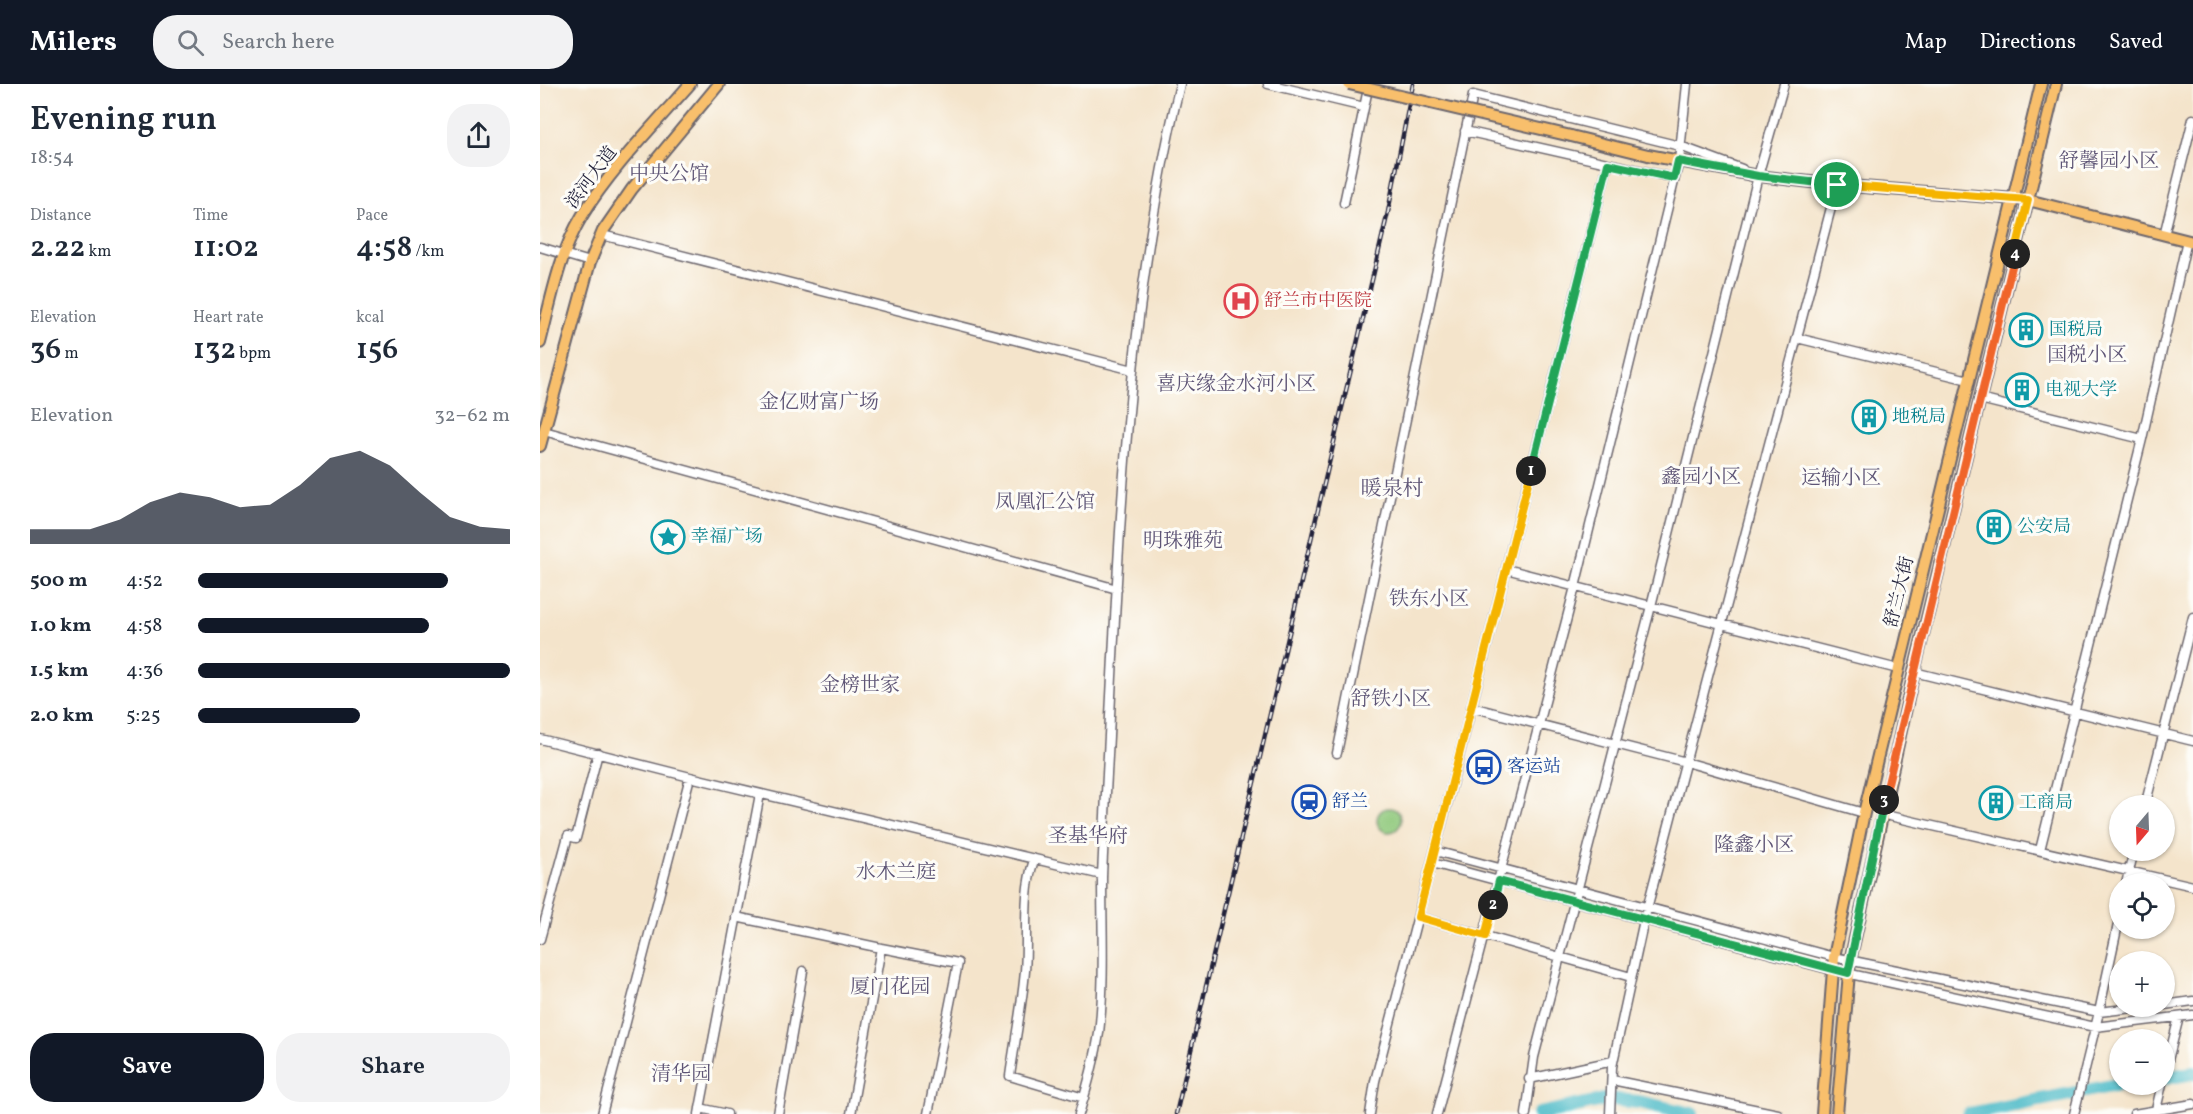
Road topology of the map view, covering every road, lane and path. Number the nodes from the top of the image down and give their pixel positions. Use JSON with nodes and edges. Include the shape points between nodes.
{"nodes":[{"id":1,"x":690,"y":84,"type":"edge"},
{"id":2,"x":719,"y":84,"type":"edge"},
{"id":3,"x":1180,"y":84,"type":"edge"},
{"id":4,"x":1268,"y":84,"type":"edge"},
{"id":5,"x":1349,"y":84,"type":"edge"},
{"id":6,"x":1369,"y":84,"type":"edge"},
{"id":7,"x":1687,"y":84,"type":"edge"},
{"id":8,"x":1784,"y":84,"type":"edge"},
{"id":9,"x":2041,"y":84,"type":"edge"},
{"id":10,"x":2056,"y":84,"type":"edge"},
{"id":11,"x":1364,"y":107,"type":"junction"},
{"id":12,"x":2193,"y":119,"type":"edge"},
{"id":13,"x":1465,"y":131,"type":"junction"},
{"id":14,"x":1680,"y":146,"type":"junction"},
{"id":15,"x":1678,"y":161,"type":"junction"},
{"id":16,"x":1608,"y":164,"type":"junction"},
{"id":17,"x":1758,"y":176,"type":"junction"},
{"id":18,"x":1674,"y":178,"type":"junction"},
{"id":19,"x":1837,"y":185,"type":"junction"},
{"id":20,"x":2014,"y":198,"type":"junction"},
{"id":21,"x":2028,"y":200,"type":"junction"},
{"id":22,"x":1344,"y":203,"type":"dead end"},
{"id":23,"x":2164,"y":234,"type":"junction"},
{"id":24,"x":602,"y":235,"type":"junction"},
{"id":25,"x":2190,"y":241,"type":"edge"},
{"id":26,"x":540,"y":247,"type":"edge"},
{"id":27,"x":564,"y":255,"type":"junction"},
{"id":28,"x":590,"y":262,"type":"junction"},
{"id":29,"x":1797,"y":338,"type":"junction"},
{"id":30,"x":540,"y":343,"type":"edge"},
{"id":31,"x":1133,"y":370,"type":"junction"},
{"id":32,"x":1969,"y":380,"type":"junction"},
{"id":33,"x":1980,"y":399,"type":"junction"},
{"id":34,"x":544,"y":431,"type":"junction"},
{"id":35,"x":2142,"y":439,"type":"junction"},
{"id":36,"x":540,"y":446,"type":"edge"},
{"id":37,"x":1506,"y":569,"type":"junction"},
{"id":38,"x":1575,"y":587,"type":"junction"},
{"id":39,"x":1117,"y":589,"type":"junction"},
{"id":40,"x":1651,"y":606,"type":"junction"},
{"id":41,"x":2193,"y":617,"type":"edge"},
{"id":42,"x":1722,"y":624,"type":"junction"},
{"id":43,"x":1898,"y":669,"type":"junction"},
{"id":44,"x":1914,"y":672,"type":"junction"},
{"id":45,"x":1471,"y":707,"type":"junction"},
{"id":46,"x":2075,"y":710,"type":"junction"},
{"id":47,"x":1539,"y":725,"type":"junction"},
{"id":48,"x":2164,"y":734,"type":"junction"},
{"id":49,"x":540,"y":739,"type":"edge"},
{"id":50,"x":2193,"y":741,"type":"edge"},
{"id":51,"x":1615,"y":744,"type":"junction"},
{"id":52,"x":597,"y":753,"type":"junction"},
{"id":53,"x":1337,"y":753,"type":"dead end"},
{"id":54,"x":1686,"y":762,"type":"junction"},
{"id":55,"x":690,"y":777,"type":"junction"},
{"id":56,"x":760,"y":794,"type":"junction"},
{"id":57,"x":2148,"y":795,"type":"edge"},
{"id":58,"x":1864,"y":813,"type":"junction"},
{"id":59,"x":1881,"y":814,"type":"junction"},
{"id":60,"x":2040,"y":850,"type":"junction"},
{"id":61,"x":1435,"y":851,"type":"junction"},
{"id":62,"x":1034,"y":860,"type":"junction"},
{"id":63,"x":2131,"y":861,"type":"edge"},
{"id":64,"x":1432,"y":863,"type":"junction"},
{"id":65,"x":1502,"y":869,"type":"junction"},
{"id":66,"x":2129,"y":871,"type":"junction"},
{"id":67,"x":1102,"y":875,"type":"junction"},
{"id":68,"x":1499,"y":881,"type":"junction"},
{"id":69,"x":2193,"y":886,"type":"edge"},
{"id":70,"x":1576,"y":888,"type":"junction"},
{"id":71,"x":1573,"y":901,"type":"junction"},
{"id":72,"x":1648,"y":908,"type":"junction"},
{"id":73,"x":736,"y":917,"type":"junction"},
{"id":74,"x":1418,"y":917,"type":"junction"},
{"id":75,"x":1644,"y":920,"type":"junction"},
{"id":76,"x":1485,"y":936,"type":"junction"},
{"id":77,"x":540,"y":939,"type":"edge"},
{"id":78,"x":2115,"y":939,"type":"edge"},
{"id":79,"x":881,"y":948,"type":"junction"},
{"id":80,"x":1559,"y":957,"type":"junction"},
{"id":81,"x":1834,"y":957,"type":"junction"},
{"id":82,"x":1850,"y":961,"type":"junction"},
{"id":83,"x":1832,"y":970,"type":"junction"},
{"id":84,"x":803,"y":971,"type":"dead end"},
{"id":85,"x":1848,"y":973,"type":"junction"},
{"id":86,"x":1631,"y":977,"type":"junction"},
{"id":87,"x":2193,"y":1001,"type":"edge"},
{"id":88,"x":2175,"y":1003,"type":"edge"},
{"id":89,"x":2109,"y":1011,"type":"edge"},
{"id":90,"x":2099,"y":1012,"type":"junction"},
{"id":91,"x":2193,"y":1016,"type":"edge"},
{"id":92,"x":2179,"y":1017,"type":"junction"},
{"id":93,"x":2095,"y":1027,"type":"junction"},
{"id":94,"x":2175,"y":1034,"type":"edge"},
{"id":95,"x":1613,"y":1061,"type":"junction"},
{"id":96,"x":1529,"y":1079,"type":"junction"},
{"id":97,"x":1612,"y":1081,"type":"junction"},
{"id":98,"x":2159,"y":1095,"type":"edge"},
{"id":99,"x":1084,"y":1098,"type":"junction"},
{"id":100,"x":2193,"y":1104,"type":"edge"},
{"id":101,"x":2156,"y":1110,"type":"edge"},
{"id":102,"x":699,"y":1111,"type":"edge"},
{"id":103,"x":1526,"y":1112,"type":"edge"},
{"id":104,"x":602,"y":1114,"type":"edge"},
{"id":105,"x":727,"y":1114,"type":"edge"},
{"id":106,"x":778,"y":1114,"type":"edge"},
{"id":107,"x":851,"y":1114,"type":"edge"},
{"id":108,"x":928,"y":1114,"type":"edge"},
{"id":109,"x":1079,"y":1114,"type":"edge"},
{"id":110,"x":1370,"y":1114,"type":"edge"},
{"id":111,"x":1437,"y":1114,"type":"edge"},
{"id":112,"x":1610,"y":1114,"type":"edge"},
{"id":113,"x":1778,"y":1114,"type":"edge"},
{"id":114,"x":1822,"y":1114,"type":"edge"},
{"id":115,"x":1837,"y":1114,"type":"edge"},
{"id":116,"x":2074,"y":1114,"type":"edge"},
{"id":117,"x":2134,"y":1114,"type":"edge"}],
"edges":[{"from":1,"to":27,"type":"main road","name":"滨河大道","via":[[593,200]]},
{"from":2,"to":24,"type":"main road","via":[[632,189]]},
{"from":3,"to":31,"type":"street","via":[[1164,156]]},
{"from":4,"to":11,"type":"street"},
{"from":5,"to":15,"type":"main road","bridge":true},
{"from":6,"to":11,"type":"street"},
{"from":7,"to":14,"type":"street"},
{"from":8,"to":17,"type":"street"},
{"from":9,"to":20,"type":"main road","name":"舒兰大街"},
{"from":10,"to":21,"type":"main road","name":"舒兰大街"},
{"from":11,"to":22,"type":"street"},
{"from":12,"to":23,"type":"street"},
{"from":13,"to":14,"type":"street","via":[[1473,95]]},
{"from":13,"to":16,"type":"street"},
{"from":13,"to":53,"type":"street"},
{"from":14,"to":15,"type":"street"},
{"from":14,"to":17,"type":"street"},
{"from":15,"to":17,"type":"main road"},
{"from":15,"to":18,"type":"street"},
{"from":16,"to":18,"type":"street"},
{"from":16,"to":37,"type":"street"},
{"from":17,"to":19,"type":"main road"},
{"from":17,"to":40,"type":"street"},
{"from":18,"to":38,"type":"street"},
{"from":19,"to":20,"type":"main road"},
{"from":19,"to":29,"type":"street"},
{"from":20,"to":21,"type":"main road"},
{"from":20,"to":32,"type":"main road","name":"舒兰大街"},
{"from":21,"to":23,"type":"main road"},
{"from":21,"to":33,"type":"main road","name":"舒兰大街"},
{"from":23,"to":25,"type":"main road"},
{"from":24,"to":28,"type":"main road"},
{"from":24,"to":31,"type":"street"},
{"from":25,"to":35,"type":"street"},
{"from":26,"to":27,"type":"street"},
{"from":27,"to":28,"type":"street"},
{"from":27,"to":30,"type":"main road","name":"滨河大道"},
{"from":28,"to":34,"type":"main road"},
{"from":29,"to":32,"type":"street"},
{"from":29,"to":42,"type":"street"},
{"from":31,"to":39,"type":"street"},
{"from":32,"to":43,"type":"main road","name":"舒兰大街"},
{"from":33,"to":35,"type":"street"},
{"from":33,"to":44,"type":"main road","name":"舒兰大街"},
{"from":34,"to":36,"type":"main road"},
{"from":34,"to":39,"type":"street"},
{"from":35,"to":46,"type":"street"},
{"from":37,"to":38,"type":"street"},
{"from":37,"to":45,"type":"street"},
{"from":38,"to":40,"type":"street"},
{"from":38,"to":47,"type":"street"},
{"from":39,"to":67,"type":"street"},
{"from":40,"to":42,"type":"street"},
{"from":40,"to":51,"type":"street"},
{"from":41,"to":48,"type":"street"},
{"from":42,"to":43,"type":"street"},
{"from":42,"to":54,"type":"street"},
{"from":43,"to":58,"type":"main road","name":"舒兰大街"},
{"from":44,"to":46,"type":"street"},
{"from":44,"to":59,"type":"main road","name":"舒兰大街"},
{"from":45,"to":47,"type":"street"},
{"from":45,"to":61,"type":"street"},
{"from":46,"to":48,"type":"street"},
{"from":46,"to":60,"type":"street"},
{"from":47,"to":51,"type":"street"},
{"from":47,"to":65,"type":"street"},
{"from":48,"to":50,"type":"street"},
{"from":48,"to":57,"type":"street"},
{"from":49,"to":52,"type":"street"},
{"from":51,"to":54,"type":"street"},
{"from":51,"to":70,"type":"street"},
{"from":52,"to":55,"type":"street"},
{"from":52,"to":77,"type":"street","via":[[576,838],[568,836]]},
{"from":54,"to":58,"type":"street"},
{"from":54,"to":72,"type":"street"},
{"from":55,"to":56,"type":"street"},
{"from":55,"to":104,"type":"street"},
{"from":56,"to":62,"type":"street"},
{"from":56,"to":73,"type":"street"},
{"from":58,"to":81,"type":"main road","name":"舒兰大街"},
{"from":59,"to":60,"type":"street"},
{"from":59,"to":82,"type":"main road","name":"舒兰大街"},
{"from":60,"to":66,"type":"street"},
{"from":61,"to":64,"type":"street"},
{"from":61,"to":65,"type":"street"},
{"from":62,"to":67,"type":"street"},
{"from":62,"to":99,"type":"street","via":[[1025,970],[1010,1076]]},
{"from":63,"to":66,"type":"street"},
{"from":64,"to":68,"type":"street"},
{"from":64,"to":74,"type":"street"},
{"from":65,"to":68,"type":"street"},
{"from":65,"to":70,"type":"street"},
{"from":66,"to":69,"type":"street"},
{"from":67,"to":99,"type":"street","via":[[1103,969],[1098,1034]]},
{"from":68,"to":71,"type":"street"},
{"from":68,"to":76,"type":"street"},
{"from":70,"to":71,"type":"street"},
{"from":70,"to":72,"type":"street"},
{"from":71,"to":75,"type":"street"},
{"from":71,"to":80,"type":"street"},
{"from":72,"to":75,"type":"street"},
{"from":72,"to":81,"type":"street"},
{"from":73,"to":79,"type":"street"},
{"from":73,"to":102,"type":"street"},
{"from":74,"to":76,"type":"street"},
{"from":74,"to":110,"type":"street"},
{"from":75,"to":83,"type":"street"},
{"from":75,"to":86,"type":"street"},
{"from":76,"to":80,"type":"street"},
{"from":76,"to":111,"type":"street"},
{"from":78,"to":90,"type":"street"},
{"from":79,"to":107,"type":"street"},
{"from":79,"to":108,"type":"street","via":[[958,963]]},
{"from":80,"to":86,"type":"street"},
{"from":80,"to":96,"type":"street"},
{"from":81,"to":82,"type":"street"},
{"from":81,"to":83,"type":"main road","name":"舒兰大街"},
{"from":82,"to":85,"type":"main road","name":"舒兰大街"},
{"from":82,"to":90,"type":"street"},
{"from":83,"to":85,"type":"street"},
{"from":83,"to":114,"type":"main road","name":"舒兰大街"},
{"from":84,"to":106,"type":"street"},
{"from":85,"to":93,"type":"street"},
{"from":85,"to":115,"type":"main road","name":"舒兰大街"},
{"from":86,"to":95,"type":"street"},
{"from":87,"to":88,"type":"street"},
{"from":89,"to":90,"type":"street"},
{"from":90,"to":93,"type":"street"},
{"from":91,"to":92,"type":"street"},
{"from":92,"to":93,"type":"street"},
{"from":92,"to":94,"type":"street"},
{"from":93,"to":116,"type":"street"},
{"from":95,"to":96,"type":"street"},
{"from":95,"to":97,"type":"street"},
{"from":96,"to":103,"type":"street"},
{"from":97,"to":112,"type":"street"},
{"from":97,"to":113,"type":"street"},
{"from":98,"to":101,"type":"street"},
{"from":99,"to":109,"type":"street"},
{"from":100,"to":101,"type":"street"},
{"from":101,"to":117,"type":"street"},
{"from":102,"to":105,"type":"street"}]}
